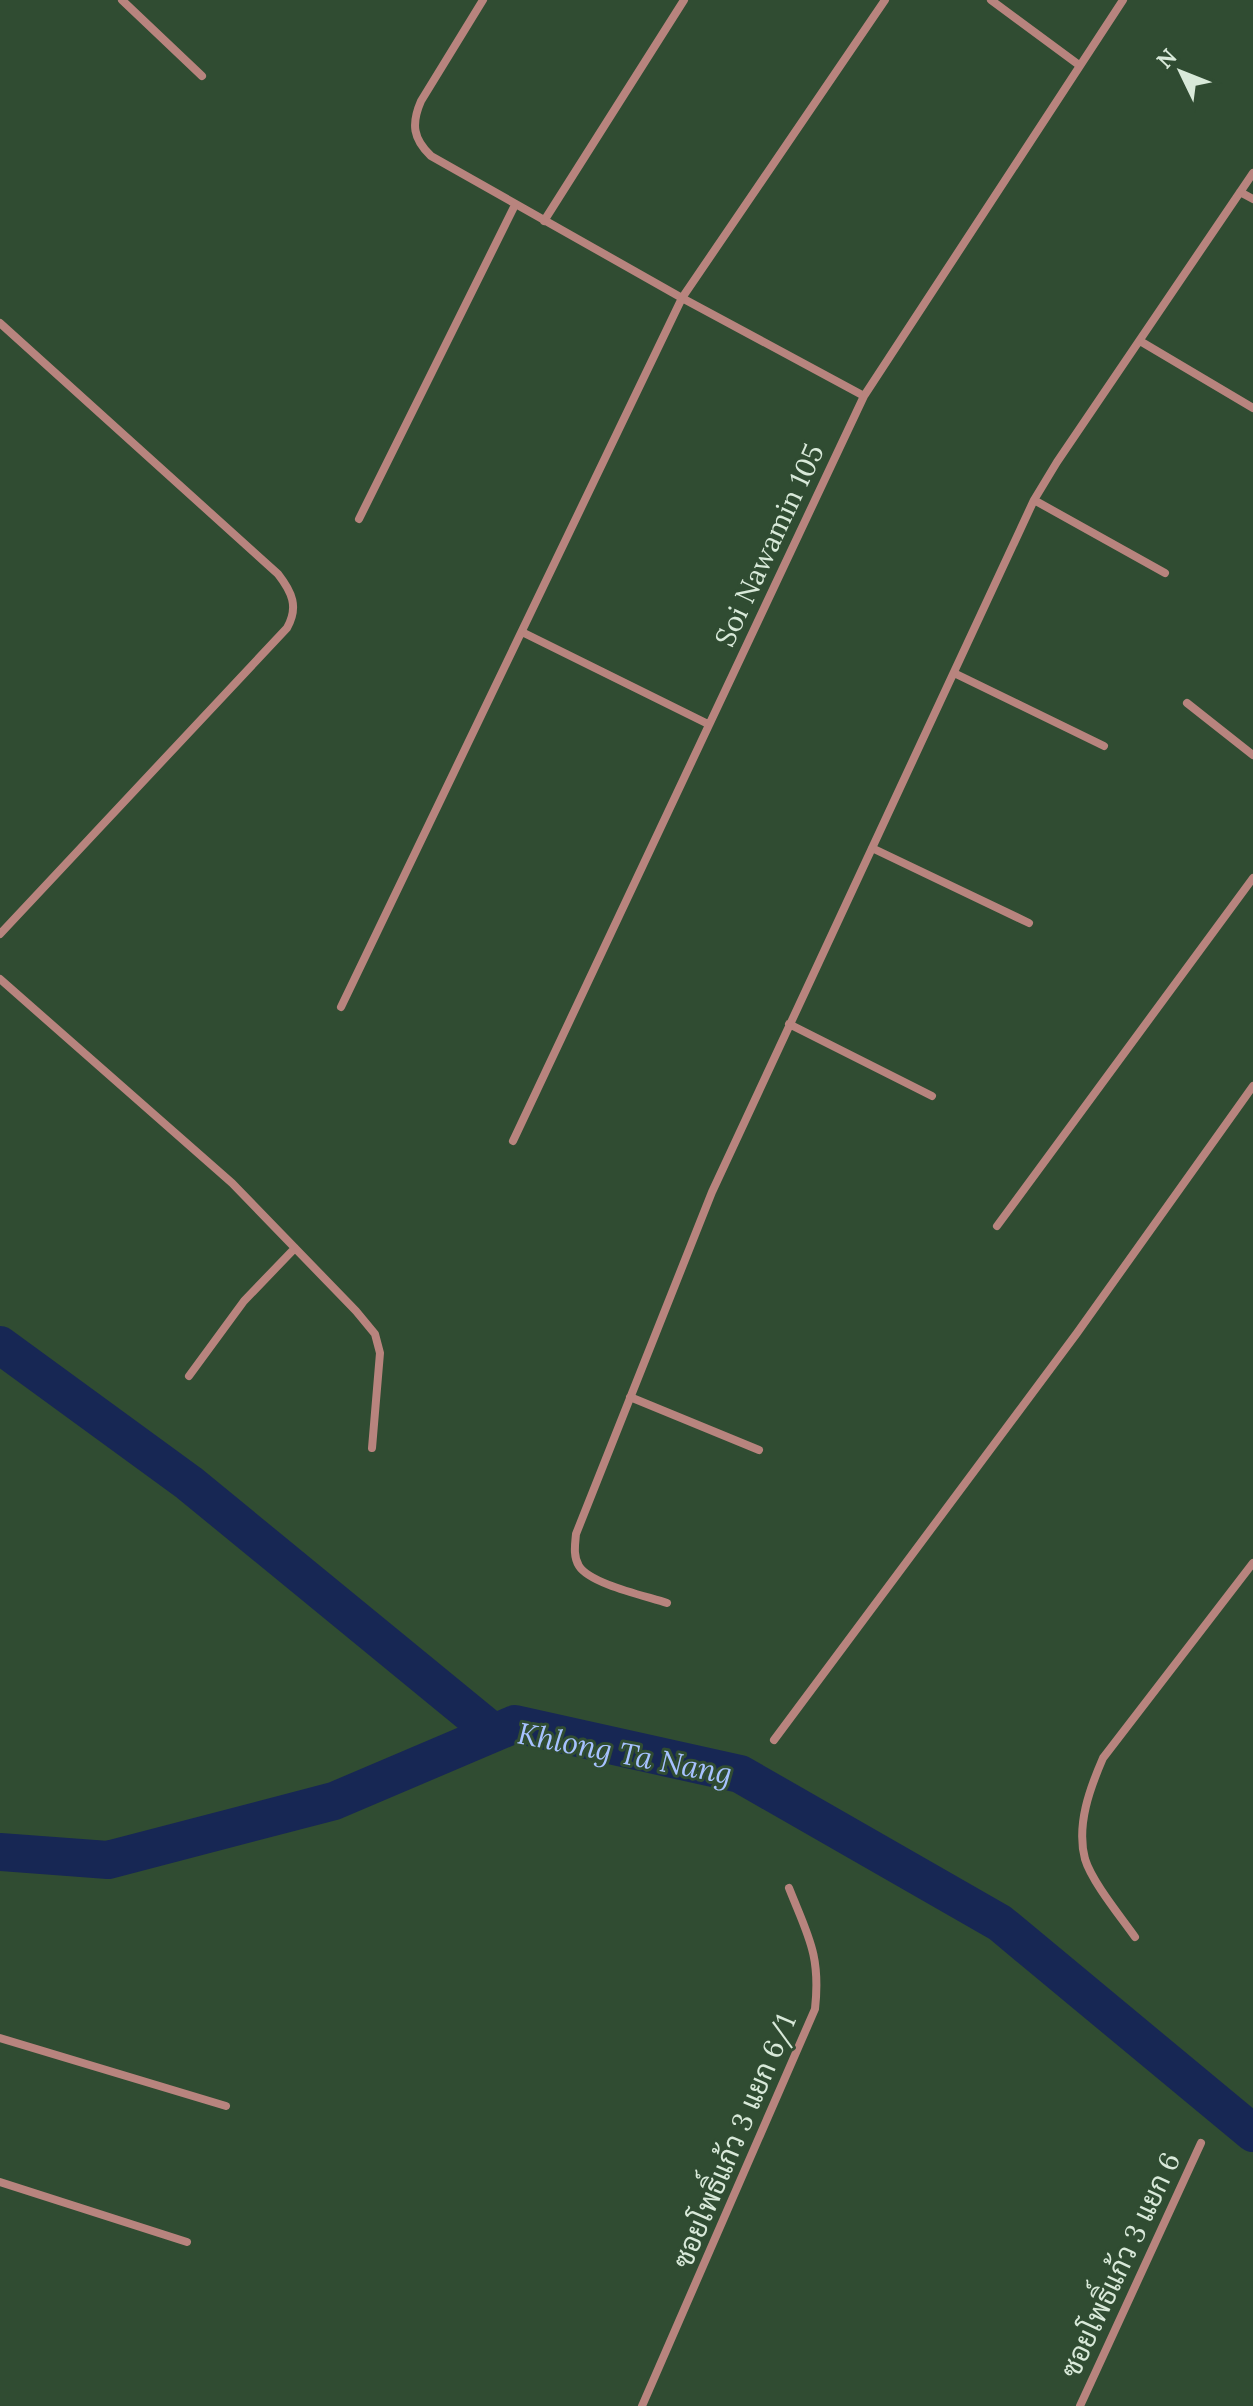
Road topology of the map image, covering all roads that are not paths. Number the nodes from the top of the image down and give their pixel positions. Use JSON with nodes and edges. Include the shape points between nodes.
{"nodes":[{"id":1,"x":122,"y":0,"type":"edge"},
{"id":2,"x":483,"y":0,"type":"edge"},
{"id":3,"x":684,"y":0,"type":"edge"},
{"id":4,"x":885,"y":0,"type":"edge"},
{"id":5,"x":991,"y":0,"type":"edge"},
{"id":6,"x":1123,"y":0,"type":"edge"},
{"id":7,"x":1079,"y":65,"type":"junction"},
{"id":8,"x":202,"y":76,"type":"dead end"},
{"id":9,"x":1253,"y":173,"type":"edge"},
{"id":10,"x":1240,"y":192,"type":"junction"},
{"id":11,"x":1253,"y":199,"type":"edge"},
{"id":12,"x":515,"y":205,"type":"junction"},
{"id":13,"x":544,"y":221,"type":"junction"},
{"id":14,"x":682,"y":298,"type":"junction"},
{"id":15,"x":0,"y":323,"type":"edge"},
{"id":16,"x":1140,"y":341,"type":"junction"},
{"id":17,"x":864,"y":396,"type":"junction"},
{"id":18,"x":1253,"y":408,"type":"edge"},
{"id":19,"x":1034,"y":500,"type":"junction"},
{"id":20,"x":359,"y":519,"type":"dead end"},
{"id":21,"x":1165,"y":573,"type":"dead end"},
{"id":22,"x":522,"y":632,"type":"junction"},
{"id":23,"x":954,"y":673,"type":"junction"},
{"id":24,"x":1187,"y":703,"type":"dead end"},
{"id":25,"x":708,"y":724,"type":"junction"},
{"id":26,"x":1104,"y":746,"type":"dead end"},
{"id":27,"x":1253,"y":755,"type":"edge"},
{"id":28,"x":872,"y":848,"type":"junction"},
{"id":29,"x":1253,"y":878,"type":"edge"},
{"id":30,"x":1029,"y":923,"type":"dead end"},
{"id":31,"x":0,"y":934,"type":"edge"},
{"id":32,"x":0,"y":979,"type":"edge"},
{"id":33,"x":341,"y":1007,"type":"dead end"},
{"id":34,"x":789,"y":1024,"type":"junction"},
{"id":35,"x":1253,"y":1086,"type":"edge"},
{"id":36,"x":932,"y":1096,"type":"dead end"},
{"id":37,"x":513,"y":1141,"type":"dead end"},
{"id":38,"x":997,"y":1226,"type":"dead end"},
{"id":39,"x":295,"y":1248,"type":"junction"},
{"id":40,"x":189,"y":1376,"type":"dead end"},
{"id":41,"x":630,"y":1397,"type":"junction"},
{"id":42,"x":372,"y":1448,"type":"dead end"},
{"id":43,"x":759,"y":1450,"type":"dead end"},
{"id":44,"x":1253,"y":1563,"type":"edge"},
{"id":45,"x":667,"y":1603,"type":"dead end"},
{"id":46,"x":774,"y":1740,"type":"dead end"},
{"id":47,"x":789,"y":1888,"type":"dead end"},
{"id":48,"x":1135,"y":1937,"type":"dead end"},
{"id":49,"x":0,"y":2038,"type":"edge"},
{"id":50,"x":226,"y":2106,"type":"dead end"},
{"id":51,"x":1201,"y":2143,"type":"dead end"},
{"id":52,"x":0,"y":2182,"type":"edge"},
{"id":53,"x":187,"y":2242,"type":"dead end"},
{"id":54,"x":642,"y":2406,"type":"edge"},
{"id":55,"x":1080,"y":2406,"type":"edge"}],
"edges":[{"from":1,"to":8,"type":"street"},
{"from":2,"to":12,"type":"street","via":[[421,101],[414,131],[431,156]]},
{"from":3,"to":13,"type":"street"},
{"from":4,"to":14,"type":"street"},
{"from":5,"to":7,"type":"street"},
{"from":6,"to":7,"type":"street","name":"Soi Nawamin 105"},
{"from":7,"to":17,"type":"street","name":"Soi Nawamin 105"},
{"from":9,"to":10,"type":"street"},
{"from":10,"to":11,"type":"street"},
{"from":10,"to":16,"type":"street"},
{"from":12,"to":13,"type":"street"},
{"from":12,"to":20,"type":"street"},
{"from":13,"to":14,"type":"street"},
{"from":14,"to":17,"type":"street"},
{"from":14,"to":22,"type":"street"},
{"from":15,"to":31,"type":"street","via":[[278,574],[289,589],[294,615]]},
{"from":16,"to":18,"type":"street"},
{"from":16,"to":19,"type":"street"},
{"from":17,"to":25,"type":"street","name":"Soi Nawamin 105"},
{"from":19,"to":21,"type":"street"},
{"from":19,"to":23,"type":"street"},
{"from":22,"to":25,"type":"street"},
{"from":22,"to":33,"type":"street"},
{"from":23,"to":26,"type":"street"},
{"from":23,"to":28,"type":"street"},
{"from":24,"to":27,"type":"street"},
{"from":25,"to":37,"type":"street","name":"Soi Nawamin 105"},
{"from":28,"to":30,"type":"street"},
{"from":28,"to":34,"type":"street"},
{"from":29,"to":38,"type":"street"},
{"from":32,"to":39,"type":"street","via":[[182,1137]]},
{"from":34,"to":36,"type":"street"},
{"from":34,"to":41,"type":"street","via":[[712,1192]]},
{"from":35,"to":46,"type":"street"},
{"from":39,"to":40,"type":"street","via":[[244,1301]]},
{"from":39,"to":42,"type":"street","via":[[375,1334],[380,1353]]},
{"from":41,"to":43,"type":"street"},
{"from":41,"to":45,"type":"street","via":[[574,1551],[584,1572],[600,1581]]},
{"from":44,"to":48,"type":"street","via":[[1103,1758],[1089,1788],[1083,1826],[1086,1859]]},
{"from":47,"to":54,"type":"street","name":"ซอยโพธิ์แก้ว 3 แยก 6/1","via":[[816,1954],[815,2009]]},
{"from":49,"to":50,"type":"street"},
{"from":51,"to":55,"type":"street","name":"ซอยโพธิ์แก้ว 3 แยก 6"},
{"from":52,"to":53,"type":"street"}]}
